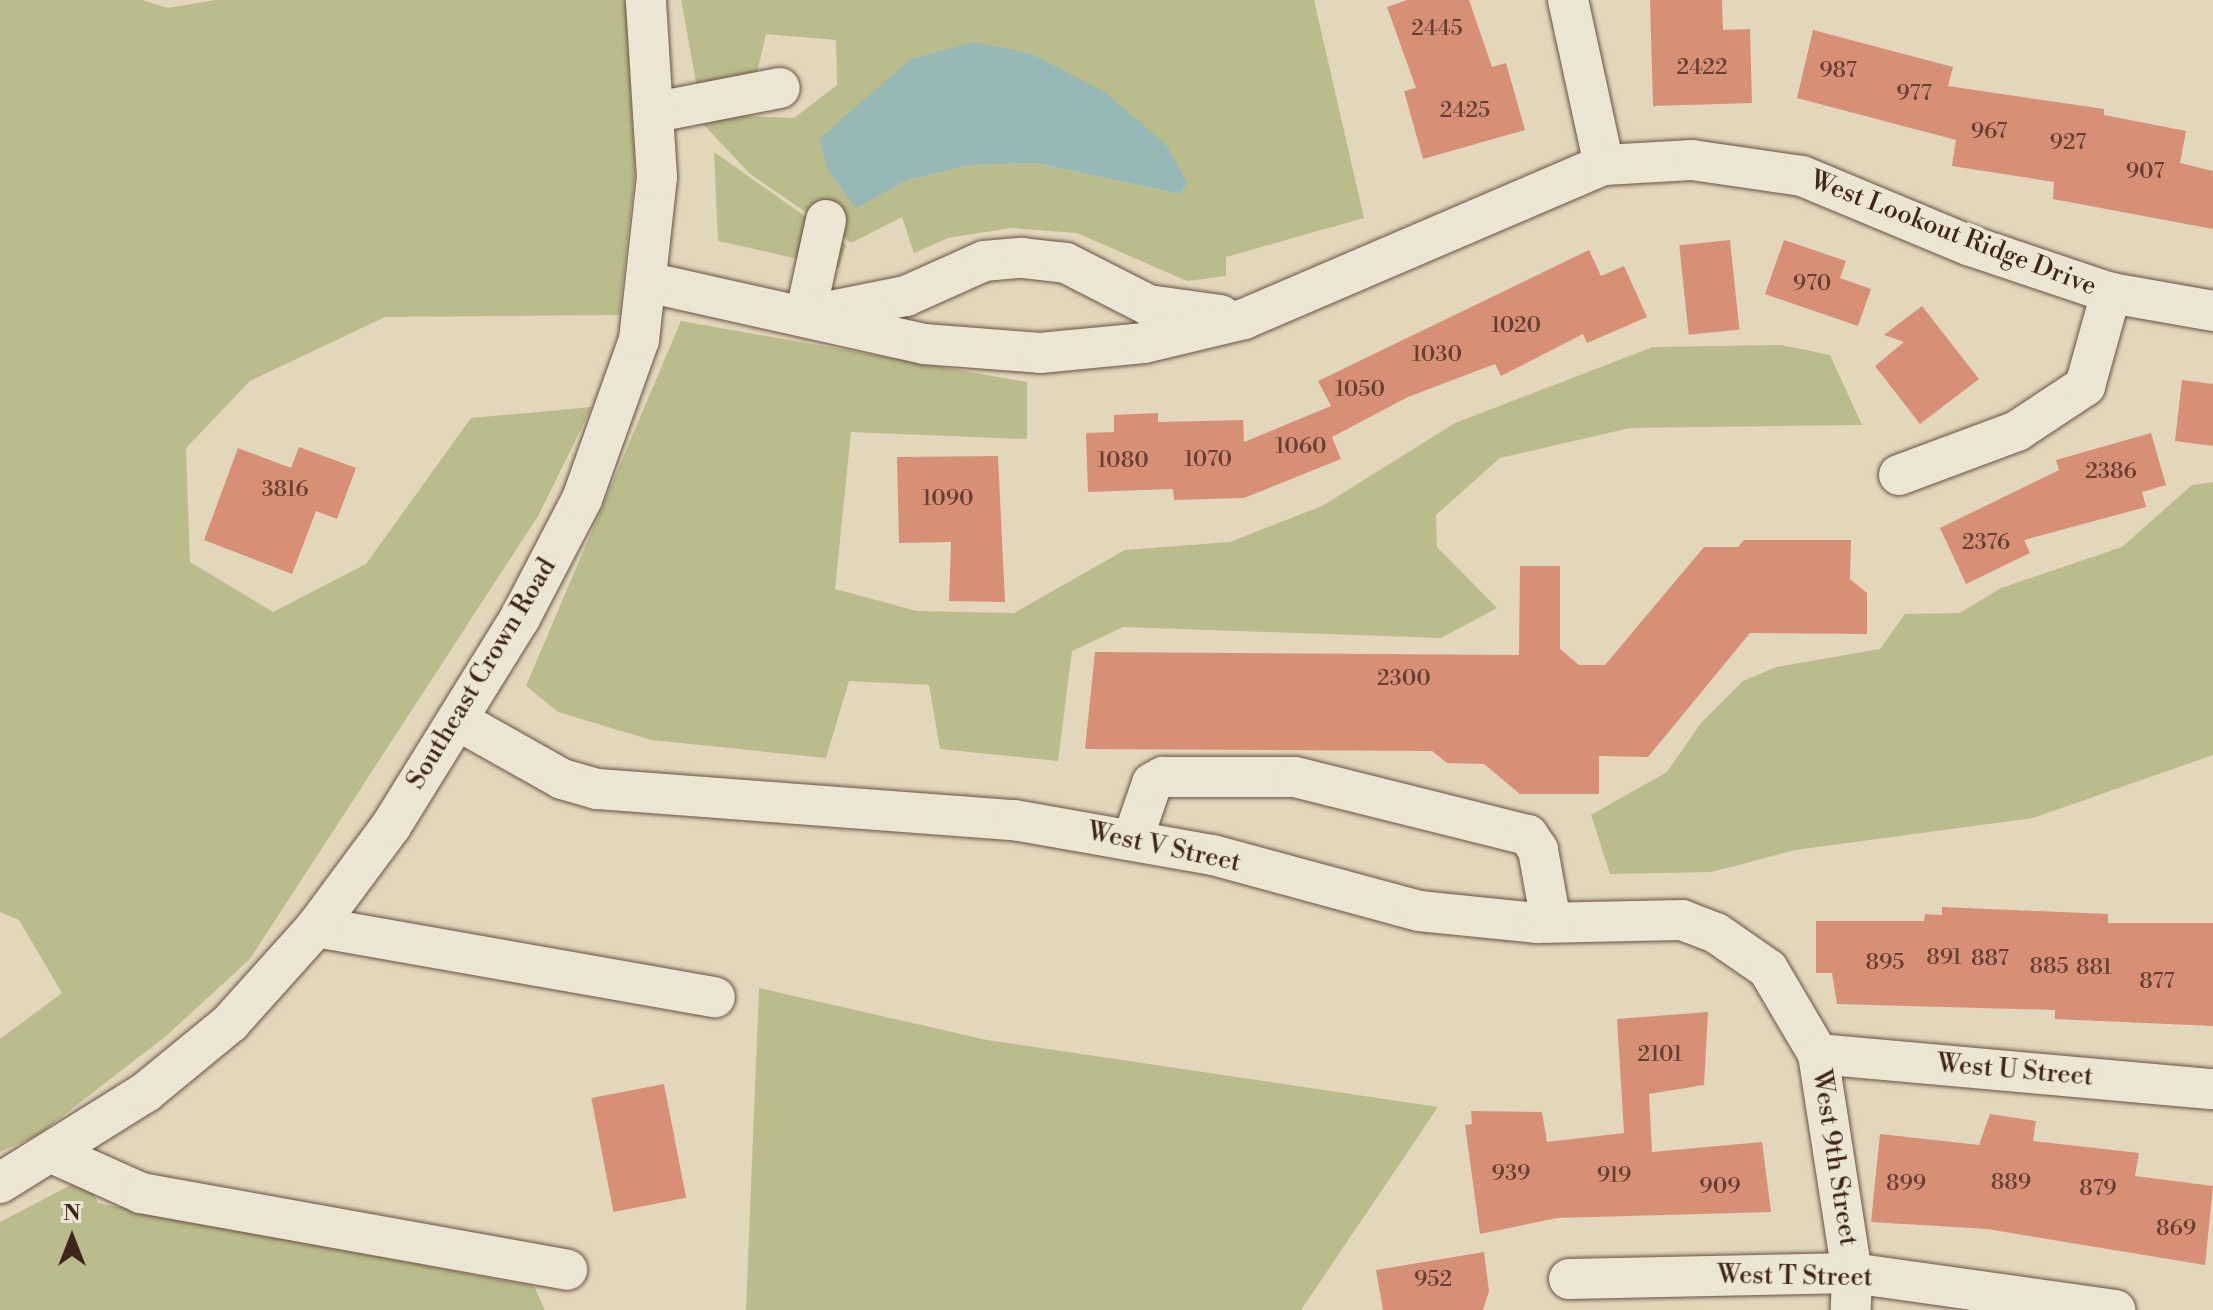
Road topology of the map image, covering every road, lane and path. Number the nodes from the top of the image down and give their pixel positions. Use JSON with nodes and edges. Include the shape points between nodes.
{"nodes":[{"id":1,"x":646,"y":0,"type":"edge"},
{"id":2,"x":1568,"y":0,"type":"edge"},
{"id":3,"x":780,"y":88,"type":"dead end"},
{"id":4,"x":656,"y":112,"type":"junction"},
{"id":5,"x":1604,"y":165,"type":"junction"},
{"id":6,"x":826,"y":220,"type":"dead end"},
{"id":7,"x":647,"y":282,"type":"junction"},
{"id":8,"x":2111,"y":293,"type":"junction"},
{"id":9,"x":2213,"y":311,"type":"edge"},
{"id":10,"x":805,"y":316,"type":"junction"},
{"id":11,"x":1244,"y":319,"type":"junction"},
{"id":12,"x":1899,"y":475,"type":"dead end"},
{"id":13,"x":459,"y":721,"type":"junction"},
{"id":14,"x":1133,"y":838,"type":"junction"},
{"id":15,"x":1551,"y":922,"type":"junction"},
{"id":16,"x":316,"y":927,"type":"junction"},
{"id":17,"x":715,"y":997,"type":"dead end"},
{"id":18,"x":1818,"y":1054,"type":"junction"},
{"id":19,"x":2213,"y":1089,"type":"edge"},
{"id":20,"x":54,"y":1154,"type":"junction"},
{"id":21,"x":0,"y":1183,"type":"edge"},
{"id":22,"x":567,"y":1270,"type":"dead end"},
{"id":23,"x":1569,"y":1279,"type":"dead end"},
{"id":24,"x":1851,"y":1292,"type":"edge"},
{"id":25,"x":2115,"y":1310,"type":"edge"}],
"edges":[{"from":1,"to":4,"type":"street","name":"Southeast Crown Road"},
{"from":2,"to":5,"type":"street"},
{"from":3,"to":4,"type":"street"},
{"from":4,"to":7,"type":"street","name":"Southeast Crown Road"},
{"from":5,"to":8,"type":"street","name":"West Lookout Ridge Drive","via":[[1692,160],[1802,176],[1968,245]]},
{"from":5,"to":11,"type":"street","name":"West Lookout Ridge Drive"},
{"from":6,"to":10,"type":"street"},
{"from":7,"to":10,"type":"street","name":"West Lookout Ridge Drive"},
{"from":7,"to":13,"type":"street","name":"Southeast Crown Road","via":[[618,413],[582,499]]},
{"from":8,"to":9,"type":"street","name":"West Lookout Ridge Drive"},
{"from":8,"to":12,"type":"street","via":[[2085,386],[2017,431]]},
{"from":10,"to":11,"type":"street","name":"West Lookout Ridge Drive","via":[[924,344],[1040,353],[1144,343]]},
{"from":10,"to":11,"type":"street","name":"West Lookout Ridge Drive","via":[[906,296],[984,261],[1022,258],[1066,263],[1148,305]]},
{"from":13,"to":14,"type":"street","name":"West V Street","via":[[562,779],[598,789],[1014,820]]},
{"from":13,"to":16,"type":"street","name":"Southeast Crown Road"},
{"from":14,"to":15,"type":"street","name":"West V Street","via":[[1419,911]]},
{"from":14,"to":15,"type":"street","via":[[1152,783],[1163,777],[1295,777],[1528,835],[1538,850]]},
{"from":15,"to":18,"type":"street","name":"West V Street","via":[[1682,920],[1716,933],[1768,969]]},
{"from":16,"to":17,"type":"street"},
{"from":16,"to":20,"type":"street","name":"Southeast Crown Road","via":[[230,1023]]},
{"from":18,"to":19,"type":"street","name":"West U Street"},
{"from":18,"to":24,"type":"street","name":"West 9th Street"},
{"from":20,"to":21,"type":"street","name":"Southeast Crown Road"},
{"from":20,"to":22,"type":"street","via":[[141,1193]]},
{"from":23,"to":24,"type":"street","name":"West T Street"},
{"from":24,"to":25,"type":"street","name":"West T Street"}]}
